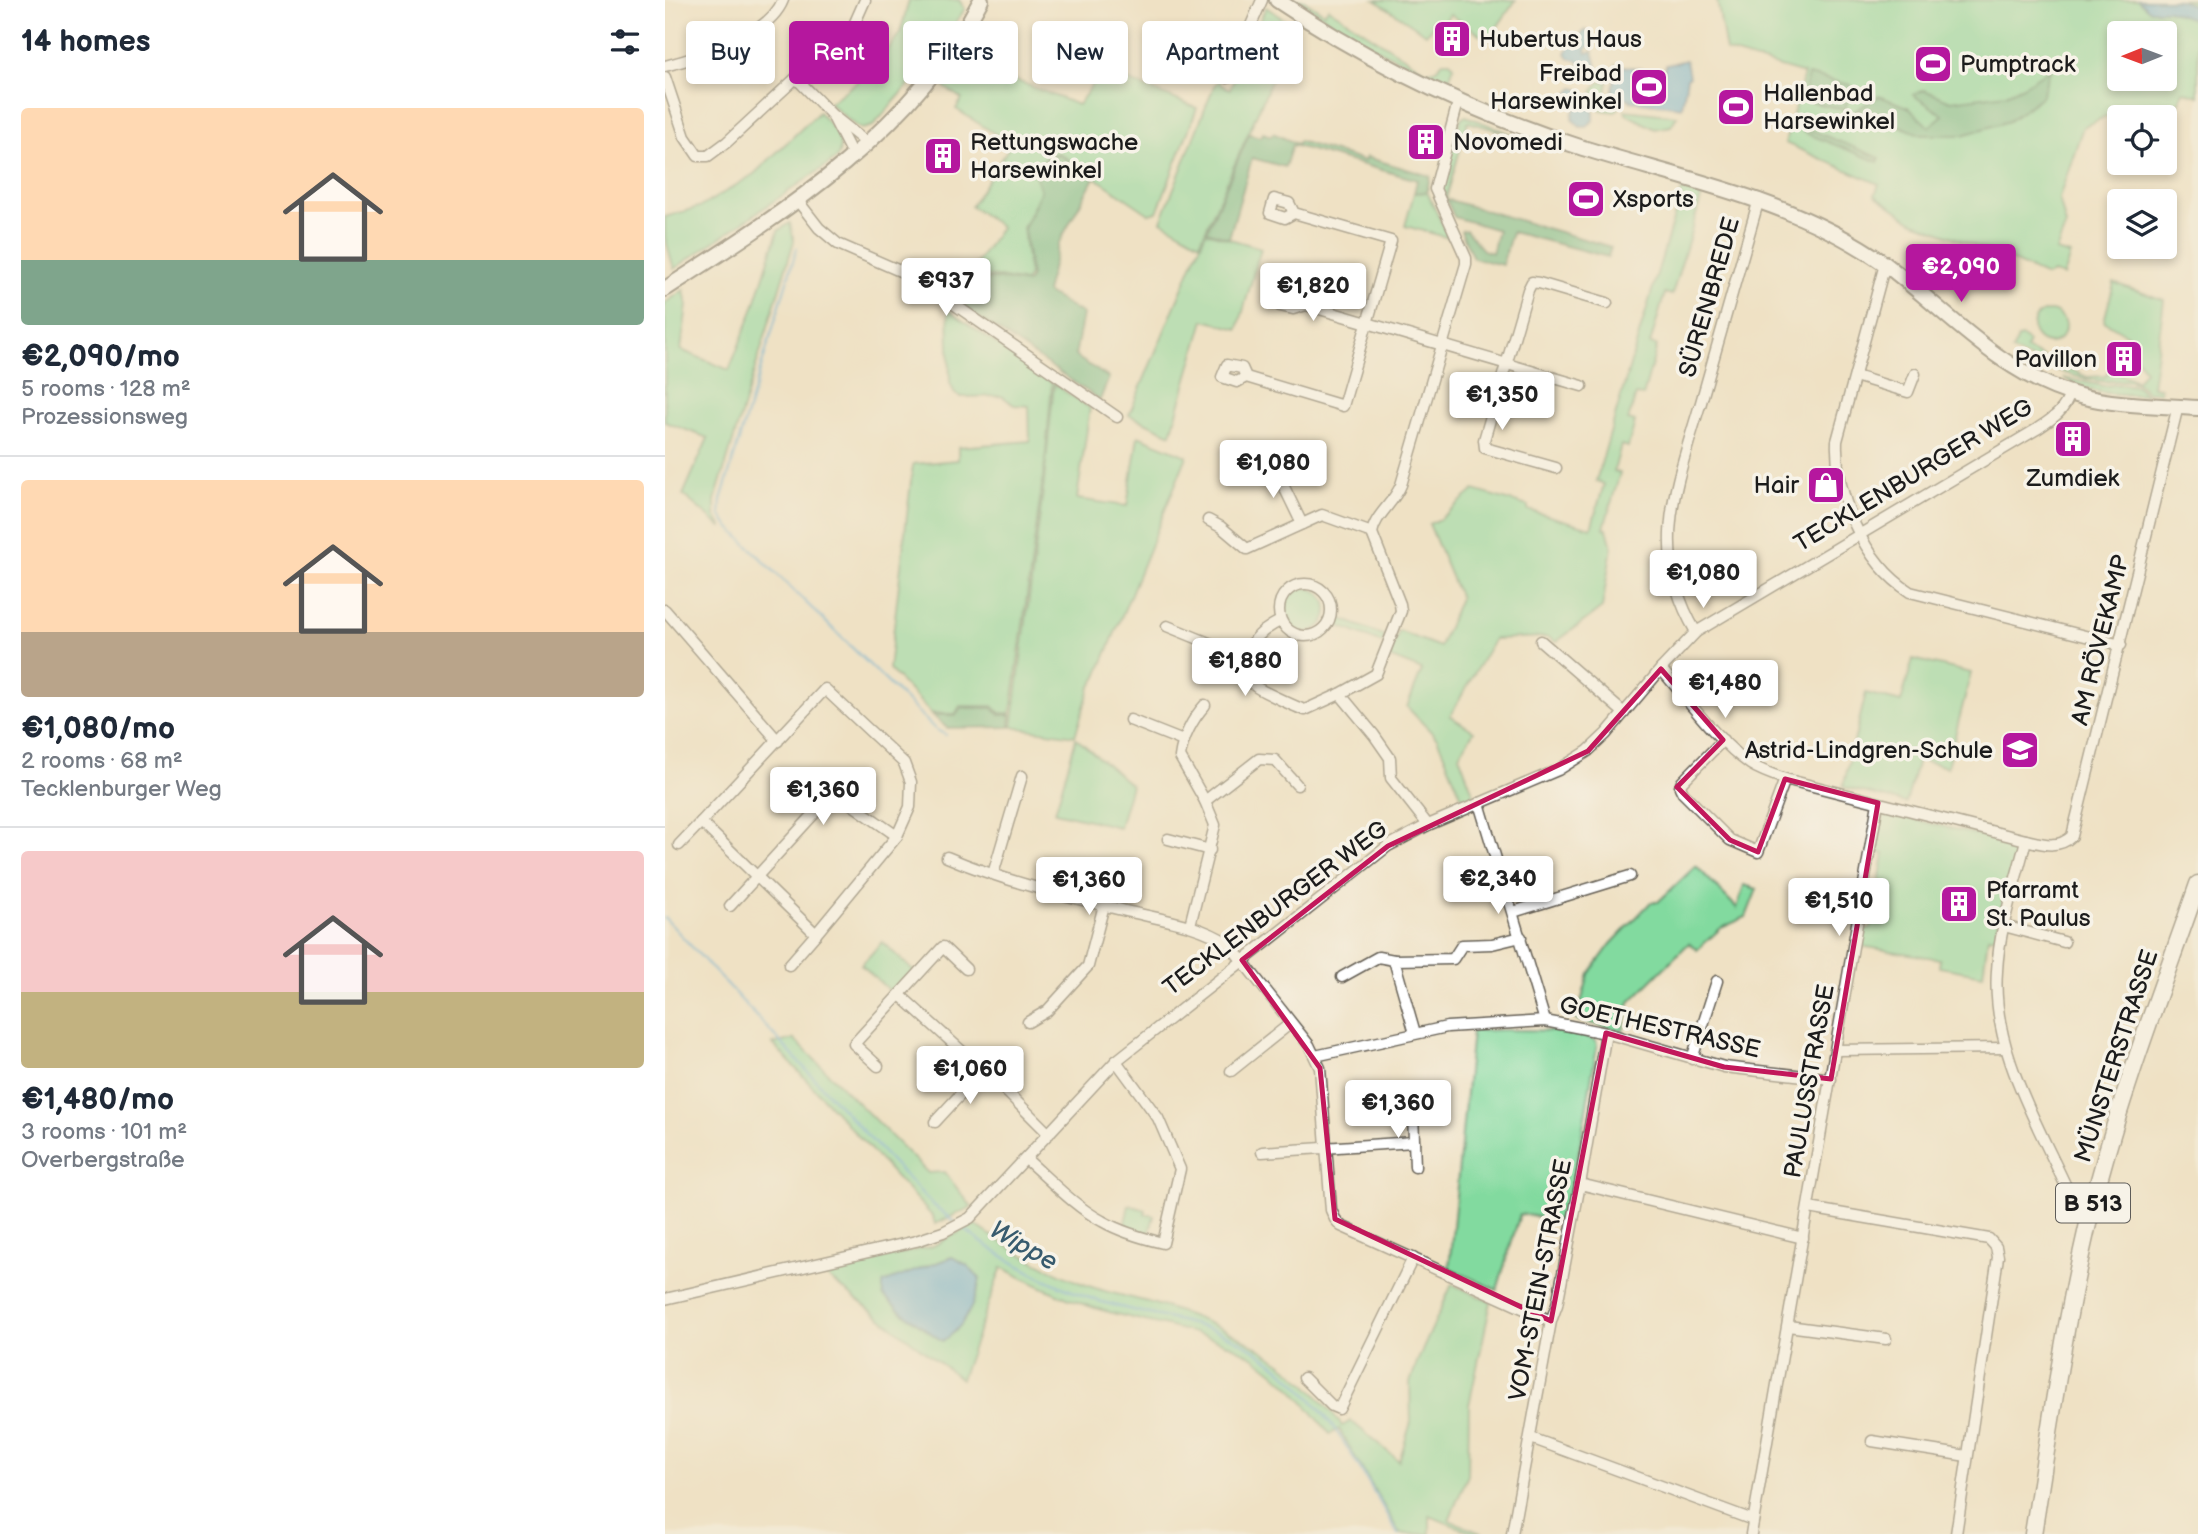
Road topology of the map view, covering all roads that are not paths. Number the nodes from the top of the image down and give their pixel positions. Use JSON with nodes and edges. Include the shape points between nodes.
{"nodes":[{"id":1,"x":783,"y":0,"type":"edge"},
{"id":2,"x":865,"y":0,"type":"edge"},
{"id":3,"x":981,"y":0,"type":"edge"},
{"id":4,"x":1262,"y":0,"type":"edge"},
{"id":5,"x":1277,"y":0,"type":"edge"},
{"id":6,"x":856,"y":21,"type":"edge"},
{"id":7,"x":1253,"y":21,"type":"edge"},
{"id":8,"x":665,"y":66,"type":"edge"},
{"id":9,"x":665,"y":77,"type":"edge"},
{"id":10,"x":790,"y":84,"type":"edge"},
{"id":11,"x":802,"y":84,"type":"edge"},
{"id":12,"x":1458,"y":102,"type":"junction"},
{"id":13,"x":832,"y":115,"type":"junction"},
{"id":14,"x":867,"y":143,"type":"junction"},
{"id":15,"x":853,"y":156,"type":"junction"},
{"id":16,"x":1759,"y":199,"type":"junction"},
{"id":17,"x":798,"y":201,"type":"junction"},
{"id":18,"x":1294,"y":213,"type":"dead end"},
{"id":19,"x":1885,"y":264,"type":"junction"},
{"id":20,"x":665,"y":289,"type":"edge"},
{"id":21,"x":1607,"y":303,"type":"dead end"},
{"id":22,"x":1305,"y":305,"type":"dead end"},
{"id":23,"x":1368,"y":323,"type":"junction"},
{"id":24,"x":1443,"y":345,"type":"junction"},
{"id":25,"x":1506,"y":364,"type":"junction"},
{"id":26,"x":1915,"y":374,"type":"dead end"},
{"id":27,"x":1855,"y":376,"type":"junction"},
{"id":28,"x":1246,"y":377,"type":"dead end"},
{"id":29,"x":1582,"y":386,"type":"dead end"},
{"id":30,"x":2070,"y":393,"type":"junction"},
{"id":31,"x":2178,"y":406,"type":"junction"},
{"id":32,"x":2198,"y":408,"type":"edge"},
{"id":33,"x":1117,"y":418,"type":"dead end"},
{"id":34,"x":1272,"y":462,"type":"dead end"},
{"id":35,"x":1556,"y":468,"type":"dead end"},
{"id":36,"x":1208,"y":520,"type":"dead end"},
{"id":37,"x":1302,"y":524,"type":"junction"},
{"id":38,"x":1372,"y":533,"type":"junction"},
{"id":39,"x":1860,"y":534,"type":"junction"},
{"id":40,"x":665,"y":610,"type":"edge"},
{"id":41,"x":1280,"y":621,"type":"junction"},
{"id":42,"x":1167,"y":626,"type":"dead end"},
{"id":43,"x":1696,"y":632,"type":"junction"},
{"id":44,"x":1541,"y":641,"type":"dead end"},
{"id":45,"x":2121,"y":645,"type":"junction"},
{"id":46,"x":1246,"y":658,"type":"junction"},
{"id":47,"x":1661,"y":669,"type":"junction"},
{"id":48,"x":1340,"y":694,"type":"junction"},
{"id":49,"x":1205,"y":705,"type":"dead end"},
{"id":50,"x":1624,"y":713,"type":"junction"},
{"id":51,"x":1130,"y":720,"type":"dead end"},
{"id":52,"x":1723,"y":740,"type":"junction"},
{"id":53,"x":778,"y":741,"type":"junction"},
{"id":54,"x":1183,"y":741,"type":"junction"},
{"id":55,"x":1022,"y":776,"type":"dead end"},
{"id":56,"x":1784,"y":779,"type":"junction"},
{"id":57,"x":1297,"y":785,"type":"dead end"},
{"id":58,"x":1205,"y":802,"type":"junction"},
{"id":59,"x":1479,"y":803,"type":"junction"},
{"id":60,"x":1878,"y":803,"type":"junction"},
{"id":61,"x":701,"y":822,"type":"junction"},
{"id":62,"x":1428,"y":825,"type":"junction"},
{"id":63,"x":897,"y":836,"type":"junction"},
{"id":64,"x":1168,"y":839,"type":"dead end"},
{"id":65,"x":2026,"y":840,"type":"junction"},
{"id":66,"x":680,"y":845,"type":"dead end"},
{"id":67,"x":1210,"y":850,"type":"junction"},
{"id":68,"x":947,"y":857,"type":"dead end"},
{"id":69,"x":993,"y":874,"type":"junction"},
{"id":70,"x":1630,"y":876,"type":"dead end"},
{"id":71,"x":756,"y":878,"type":"junction"},
{"id":72,"x":1503,"y":884,"type":"junction"},
{"id":73,"x":2198,"y":884,"type":"edge"},
{"id":74,"x":1456,"y":885,"type":"dead end"},
{"id":75,"x":1104,"y":905,"type":"junction"},
{"id":76,"x":730,"y":906,"type":"dead end"},
{"id":77,"x":1513,"y":912,"type":"junction"},
{"id":78,"x":1190,"y":925,"type":"junction"},
{"id":79,"x":2004,"y":926,"type":"junction"},
{"id":80,"x":816,"y":934,"type":"junction"},
{"id":81,"x":1521,"y":937,"type":"junction"},
{"id":82,"x":2064,"y":942,"type":"dead end"},
{"id":83,"x":1243,"y":960,"type":"junction"},
{"id":84,"x":1394,"y":960,"type":"junction"},
{"id":85,"x":789,"y":965,"type":"dead end"},
{"id":86,"x":966,"y":969,"type":"dead end"},
{"id":87,"x":1342,"y":977,"type":"dead end"},
{"id":88,"x":1717,"y":981,"type":"dead end"},
{"id":89,"x":900,"y":995,"type":"junction"},
{"id":90,"x":1545,"y":1021,"type":"junction"},
{"id":91,"x":1028,"y":1022,"type":"dead end"},
{"id":92,"x":1291,"y":1023,"type":"junction"},
{"id":93,"x":1415,"y":1033,"type":"junction"},
{"id":94,"x":1606,"y":1033,"type":"junction"},
{"id":95,"x":2005,"y":1048,"type":"junction"},
{"id":96,"x":1836,"y":1050,"type":"junction"},
{"id":97,"x":1315,"y":1056,"type":"junction"},
{"id":98,"x":1692,"y":1059,"type":"junction"},
{"id":99,"x":1116,"y":1062,"type":"junction"},
{"id":100,"x":878,"y":1066,"type":"dead end"},
{"id":101,"x":983,"y":1070,"type":"junction"},
{"id":102,"x":1231,"y":1071,"type":"dead end"},
{"id":103,"x":1831,"y":1079,"type":"junction"},
{"id":104,"x":1413,"y":1113,"type":"dead end"},
{"id":105,"x":935,"y":1122,"type":"dead end"},
{"id":106,"x":1049,"y":1135,"type":"junction"},
{"id":107,"x":1414,"y":1142,"type":"junction"},
{"id":108,"x":1326,"y":1147,"type":"junction"},
{"id":109,"x":1262,"y":1152,"type":"dead end"},
{"id":110,"x":1026,"y":1159,"type":"junction"},
{"id":111,"x":1415,"y":1167,"type":"dead end"},
{"id":112,"x":1580,"y":1184,"type":"junction"},
{"id":113,"x":2093,"y":1205,"type":"junction"},
{"id":114,"x":1809,"y":1208,"type":"junction"},
{"id":115,"x":1803,"y":1238,"type":"junction"},
{"id":116,"x":1413,"y":1258,"type":"junction"},
{"id":117,"x":665,"y":1299,"type":"edge"},
{"id":118,"x":1551,"y":1321,"type":"junction"},
{"id":119,"x":1788,"y":1326,"type":"junction"},
{"id":120,"x":1886,"y":1339,"type":"dead end"},
{"id":121,"x":1304,"y":1378,"type":"dead end"},
{"id":122,"x":1531,"y":1438,"type":"junction"},
{"id":123,"x":1872,"y":1441,"type":"dead end"},
{"id":124,"x":1967,"y":1456,"type":"junction"},
{"id":125,"x":1753,"y":1520,"type":"junction"},
{"id":126,"x":1512,"y":1534,"type":"edge"},
{"id":127,"x":1751,"y":1534,"type":"edge"},
{"id":128,"x":1956,"y":1534,"type":"edge"},
{"id":129,"x":2033,"y":1534,"type":"edge"}],
"edges":[{"from":1,"to":8,"type":"street","via":[[759,27],[728,46]]},
{"from":2,"to":6,"type":"street"},
{"from":3,"to":14,"type":"street","via":[[934,71]]},
{"from":4,"to":7,"type":"street"},
{"from":5,"to":12,"type":"street","via":[[1354,49]]},
{"from":9,"to":10,"type":"street","via":[[684,136],[698,156],[708,156],[727,142]]},
{"from":11,"to":13,"type":"street"},
{"from":12,"to":16,"type":"street","via":[[1573,144]]},
{"from":12,"to":24,"type":"street","via":[[1435,189],[1466,264]]},
{"from":13,"to":14,"type":"street"},
{"from":13,"to":15,"type":"street"},
{"from":14,"to":15,"type":"street"},
{"from":15,"to":17,"type":"street"},
{"from":16,"to":19,"type":"street","via":[[1843,238]]},
{"from":16,"to":43,"type":"street","name":"SÜRENBREDE","via":[[1674,491],[1668,532],[1677,586]]},
{"from":17,"to":20,"type":"street"},
{"from":17,"to":33,"type":"street","via":[[838,244],[916,278]]},
{"from":18,"to":23,"type":"street","via":[[1391,241]]},
{"from":19,"to":27,"type":"street"},
{"from":19,"to":30,"type":"street","via":[[2009,364]]},
{"from":21,"to":25,"type":"street","via":[[1532,282]]},
{"from":22,"to":23,"type":"street"},
{"from":23,"to":24,"type":"street"},
{"from":23,"to":28,"type":"street","via":[[1343,405]]},
{"from":24,"to":25,"type":"street"},
{"from":24,"to":38,"type":"street","via":[[1396,499]]},
{"from":25,"to":29,"type":"street"},
{"from":25,"to":35,"type":"street","via":[[1485,448]]},
{"from":26,"to":27,"type":"street","via":[[1908,392]]},
{"from":27,"to":39,"type":"street","via":[[1840,425],[1837,456]]},
{"from":30,"to":31,"type":"street","via":[[2098,400]]},
{"from":30,"to":39,"type":"street","name":"TECKLENBURGER WEG","via":[[2063,409],[2037,429]]},
{"from":31,"to":32,"type":"street"},
{"from":31,"to":45,"type":"street","name":"AM RÖVEKAMP"},
{"from":34,"to":37,"type":"street"},
{"from":36,"to":37,"type":"street","via":[[1247,549]]},
{"from":37,"to":38,"type":"street","via":[[1327,515]]},
{"from":38,"to":48,"type":"street","via":[[1401,611],[1376,674]]},
{"from":39,"to":43,"type":"street","name":"TECKLENBURGER WEG"},
{"from":39,"to":45,"type":"street","via":[[1884,570],[1910,592]]},
{"from":40,"to":53,"type":"street"},
{"from":41,"to":41,"type":"street","via":[[1279,602],[1291,587],[1309,584],[1329,601],[1330,619],[1319,633],[1301,637]]},
{"from":41,"to":46,"type":"street","via":[[1257,636]]},
{"from":42,"to":46,"type":"street"},
{"from":43,"to":47,"type":"street","name":"TECKLENBURGER WEG"},
{"from":44,"to":50,"type":"street"},
{"from":45,"to":65,"type":"street","name":"AM RÖVEKAMP","via":[[2072,836],[2058,845]]},
{"from":46,"to":48,"type":"street","via":[[1254,685],[1295,707],[1312,708]]},
{"from":47,"to":50,"type":"street","name":"TECKLENBURGER WEG"},
{"from":47,"to":52,"type":"street","name":"AM RÖVEKAMP"},
{"from":48,"to":62,"type":"street","via":[[1374,735],[1389,758],[1391,778]]},
{"from":49,"to":54,"type":"street"},
{"from":50,"to":59,"type":"street","name":"TECKLENBURGER WEG","via":[[1571,762]]},
{"from":51,"to":54,"type":"street"},
{"from":52,"to":56,"type":"street","name":"AM RÖVEKAMP","via":[[1753,766]]},
{"from":52,"to":56,"type":"street","via":[[1680,788],[1730,840],[1758,852]]},
{"from":53,"to":61,"type":"street"},
{"from":53,"to":63,"type":"street","via":[[825,689],[904,763],[912,782],[909,807]]},
{"from":54,"to":58,"type":"street","via":[[1181,762]]},
{"from":55,"to":69,"type":"street"},
{"from":56,"to":60,"type":"street","name":"AM RÖVEKAMP"},
{"from":57,"to":58,"type":"street","via":[[1275,760],[1259,759]]},
{"from":58,"to":67,"type":"street","via":[[1215,825]]},
{"from":59,"to":62,"type":"street","name":"TECKLENBURGER WEG"},
{"from":59,"to":72,"type":"street"},
{"from":60,"to":65,"type":"street","name":"AM RÖVEKAMP"},
{"from":60,"to":96,"type":"street","name":"PAULUSSTRASSE"},
{"from":61,"to":66,"type":"street"},
{"from":61,"to":71,"type":"street"},
{"from":62,"to":83,"type":"street","name":"TECKLENBURGER WEG","via":[[1388,846]]},
{"from":63,"to":71,"type":"street","via":[[834,792]]},
{"from":63,"to":80,"type":"street"},
{"from":64,"to":67,"type":"street"},
{"from":65,"to":79,"type":"street"},
{"from":67,"to":78,"type":"street"},
{"from":68,"to":69,"type":"street"},
{"from":69,"to":75,"type":"street"},
{"from":70,"to":77,"type":"street"},
{"from":71,"to":76,"type":"street"},
{"from":71,"to":80,"type":"street"},
{"from":72,"to":74,"type":"street"},
{"from":72,"to":77,"type":"street"},
{"from":73,"to":113,"type":"main road","name":"MÜNSTERSTRASSE","number":"B 513","via":[[2136,1059]]},
{"from":75,"to":78,"type":"street"},
{"from":75,"to":91,"type":"street","via":[[1087,966],[1047,1011]]},
{"from":77,"to":81,"type":"street"},
{"from":78,"to":83,"type":"street","via":[[1214,934]]},
{"from":79,"to":82,"type":"street"},
{"from":79,"to":95,"type":"street","via":[[1996,995]]},
{"from":80,"to":85,"type":"street"},
{"from":81,"to":84,"type":"street","via":[[1462,945],[1453,959]]},
{"from":81,"to":90,"type":"street"},
{"from":83,"to":92,"type":"street"},
{"from":83,"to":99,"type":"street","name":"TECKLENBURGER WEG"},
{"from":84,"to":87,"type":"street","via":[[1378,957]]},
{"from":84,"to":93,"type":"street"},
{"from":86,"to":89,"type":"street","via":[[943,947]]},
{"from":88,"to":98,"type":"street"},
{"from":89,"to":100,"type":"street","via":[[854,1044]]},
{"from":89,"to":101,"type":"street"},
{"from":90,"to":93,"type":"street","name":"GOETHESTRASSE"},
{"from":90,"to":94,"type":"street","name":"GOETHESTRASSE"},
{"from":92,"to":97,"type":"street"},
{"from":92,"to":102,"type":"street"},
{"from":93,"to":97,"type":"street","name":"GOETHESTRASSE"},
{"from":94,"to":98,"type":"street","name":"GOETHESTRASSE"},
{"from":94,"to":112,"type":"street","name":"VOM-STEIN-STRASSE"},
{"from":95,"to":96,"type":"street"},
{"from":95,"to":113,"type":"street","via":[[2069,1193]]},
{"from":96,"to":103,"type":"street","name":"PAULUSSTRASSE"},
{"from":97,"to":108,"type":"street","via":[[1320,1068]]},
{"from":98,"to":103,"type":"street","name":"GOETHESTRASSE"},
{"from":99,"to":106,"type":"street","name":"TECKLENBURGER WEG"},
{"from":99,"to":110,"type":"street","via":[[1158,1118],[1180,1169],[1163,1243],[1101,1221]]},
{"from":101,"to":105,"type":"street"},
{"from":101,"to":106,"type":"street"},
{"from":103,"to":114,"type":"street","name":"PAULUSSTRASSE"},
{"from":104,"to":107,"type":"street"},
{"from":106,"to":110,"type":"street","name":"TECKLENBURGER WEG"},
{"from":107,"to":108,"type":"street"},
{"from":107,"to":111,"type":"street"},
{"from":108,"to":109,"type":"street"},
{"from":108,"to":116,"type":"street","via":[[1335,1219],[1341,1226]]},
{"from":110,"to":117,"type":"street","name":"TECKLENBURGER WEG","via":[[970,1218],[943,1231]]},
{"from":112,"to":115,"type":"street"},
{"from":112,"to":118,"type":"street","name":"VOM-STEIN-STRASSE"},
{"from":113,"to":129,"type":"main road","name":"MÜNSTERSTRASSE","number":"B 513","via":[[2065,1335]]},
{"from":114,"to":115,"type":"street","name":"PAULUSSTRASSE"},
{"from":114,"to":124,"type":"street","via":[[1989,1239],[1996,1247]]},
{"from":115,"to":119,"type":"street","name":"PAULUSSTRASSE"},
{"from":116,"to":118,"type":"street"},
{"from":116,"to":121,"type":"street","via":[[1339,1409]]},
{"from":118,"to":122,"type":"street","name":"VOM-STEIN-STRASSE"},
{"from":119,"to":120,"type":"street"},
{"from":119,"to":125,"type":"street","name":"PAULUSSTRASSE"},
{"from":122,"to":125,"type":"street"},
{"from":122,"to":126,"type":"street","name":"VOM-STEIN-STRASSE"},
{"from":123,"to":124,"type":"street"},
{"from":124,"to":128,"type":"street"},
{"from":125,"to":127,"type":"street","name":"PAULUSSTRASSE"}]}
